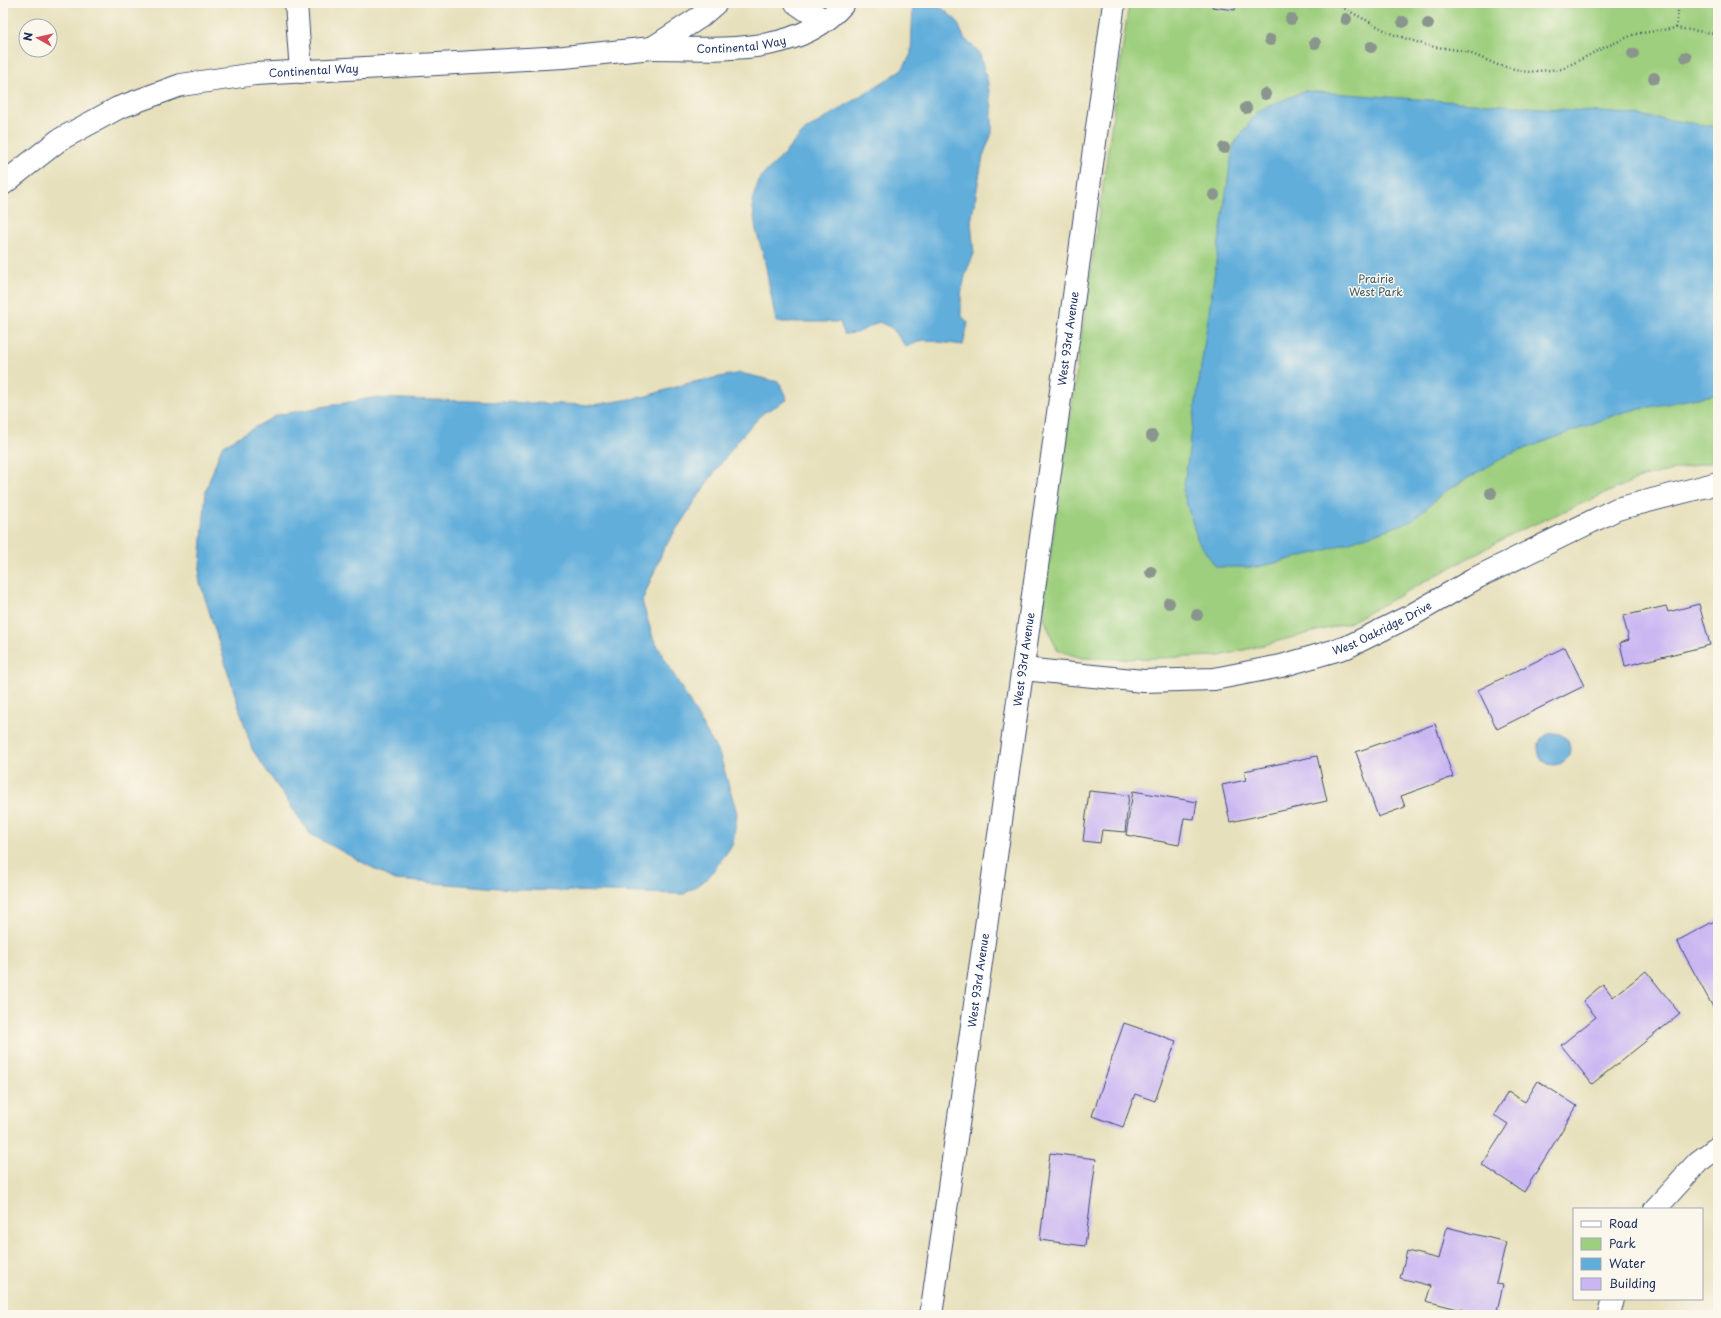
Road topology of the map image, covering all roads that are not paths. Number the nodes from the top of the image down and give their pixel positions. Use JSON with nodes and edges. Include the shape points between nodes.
{"nodes":[{"id":1,"x":296,"y":3,"type":"edge"},
{"id":2,"x":716,"y":3,"type":"edge"},
{"id":3,"x":796,"y":3,"type":"edge"},
{"id":4,"x":844,"y":3,"type":"edge"},
{"id":5,"x":1114,"y":3,"type":"edge"},
{"id":6,"x":825,"y":20,"type":"junction"},
{"id":7,"x":652,"y":48,"type":"junction"},
{"id":8,"x":301,"y":72,"type":"junction"},
{"id":9,"x":3,"y":184,"type":"edge"},
{"id":10,"x":1718,"y":483,"type":"edge"},
{"id":11,"x":1023,"y":669,"type":"junction"},
{"id":12,"x":1718,"y":1147,"type":"edge"},
{"id":13,"x":1656,"y":1208,"type":"edge"},
{"id":14,"x":1613,"y":1300,"type":"edge"},
{"id":15,"x":931,"y":1315,"type":"edge"},
{"id":16,"x":1609,"y":1315,"type":"edge"}],
"edges":[{"from":1,"to":8,"type":"street"},
{"from":2,"to":7,"type":"street","name":"Continental Way","via":[[700,17]]},
{"from":3,"to":6,"type":"street"},
{"from":4,"to":6,"type":"street","name":"Continental Way"},
{"from":5,"to":11,"type":"street","name":"West 93rd Avenue"},
{"from":6,"to":7,"type":"street","name":"Continental Way","via":[[815,28],[788,39],[763,45],[729,48]]},
{"from":7,"to":8,"type":"street","name":"Continental Way","via":[[564,57]]},
{"from":8,"to":9,"type":"street","name":"Continental Way","via":[[255,74],[181,85],[118,108],[59,140]]},
{"from":10,"to":11,"type":"street","name":"West Oakridge Drive","via":[[1616,510],[1478,577],[1412,615],[1347,647],[1281,666],[1214,679],[1143,681]]},
{"from":11,"to":15,"type":"street","name":"West 93rd Avenue"},
{"from":12,"to":13,"type":"street","via":[[1698,1162]]},
{"from":14,"to":16,"type":"street"}]}
